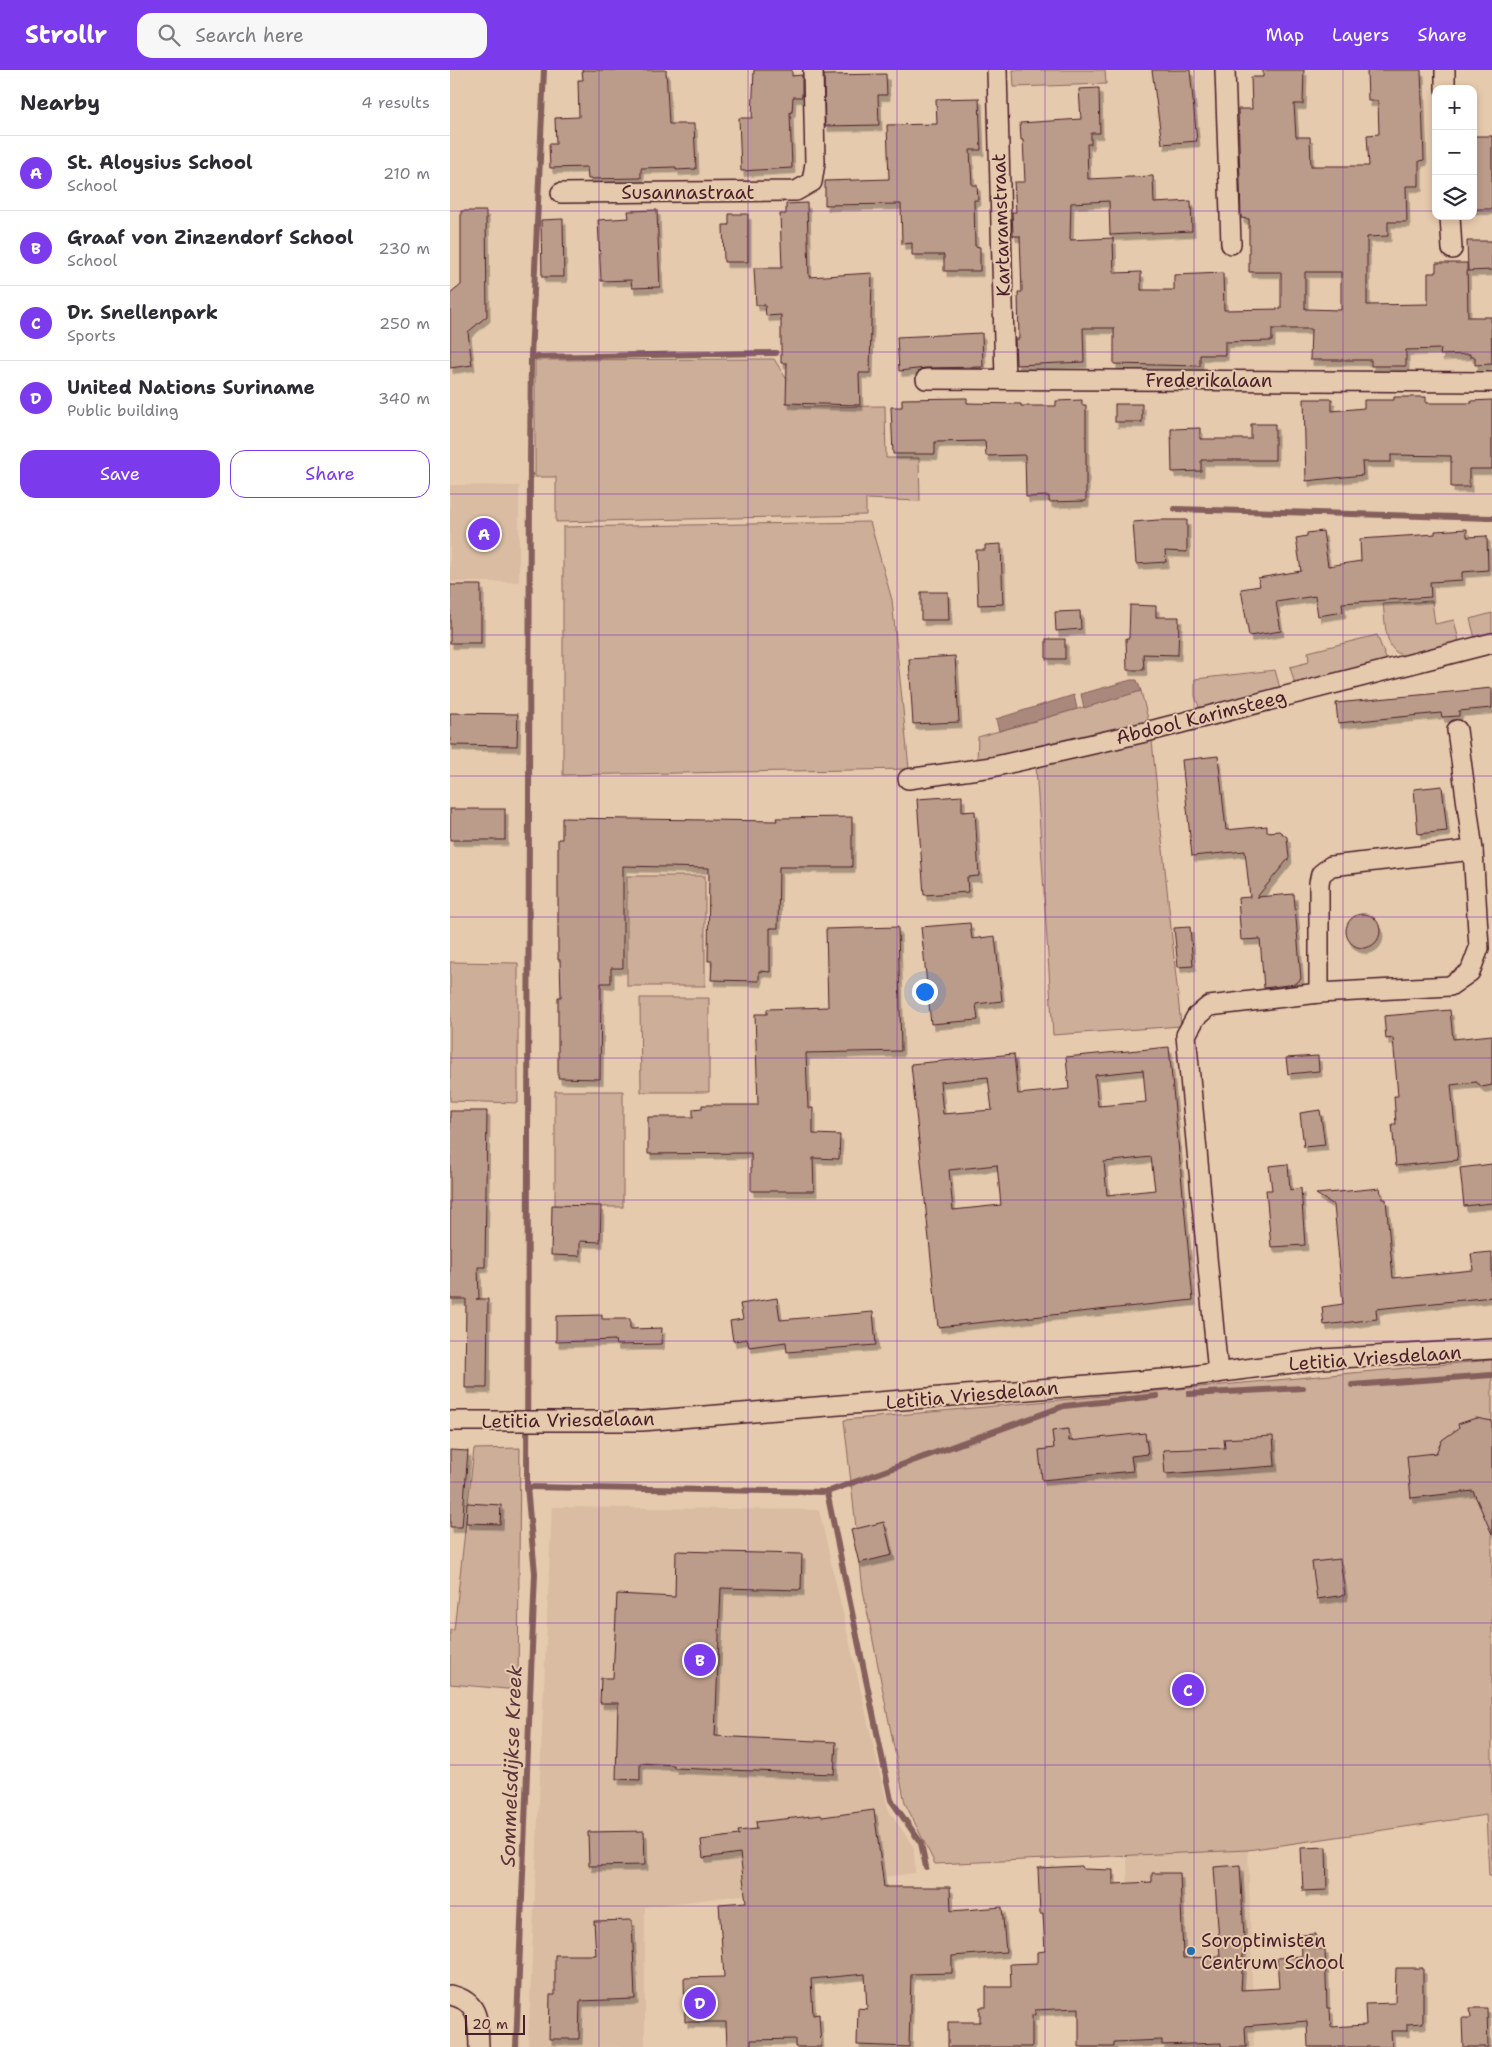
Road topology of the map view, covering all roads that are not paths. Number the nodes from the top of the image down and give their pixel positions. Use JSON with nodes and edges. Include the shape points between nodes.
{"nodes":[{"id":1,"x":813,"y":70,"type":"edge"},
{"id":2,"x":997,"y":70,"type":"edge"},
{"id":3,"x":1225,"y":70,"type":"edge"},
{"id":4,"x":1445,"y":70,"type":"edge"},
{"id":5,"x":1445,"y":85,"type":"edge"},
{"id":6,"x":561,"y":193,"type":"dead end"},
{"id":7,"x":1450,"y":220,"type":"edge"},
{"id":8,"x":1231,"y":244,"type":"dead end"},
{"id":9,"x":1452,"y":249,"type":"dead end"},
{"id":10,"x":926,"y":379,"type":"dead end"},
{"id":11,"x":1005,"y":379,"type":"junction"},
{"id":12,"x":1492,"y":382,"type":"edge"},
{"id":13,"x":1492,"y":643,"type":"edge"},
{"id":14,"x":1457,"y":730,"type":"dead end"},
{"id":15,"x":908,"y":778,"type":"dead end"},
{"id":16,"x":1473,"y":850,"type":"junction"},
{"id":17,"x":1319,"y":993,"type":"junction"},
{"id":18,"x":1492,"y":1349,"type":"edge"},
{"id":19,"x":1218,"y":1373,"type":"junction"},
{"id":20,"x":450,"y":1421,"type":"edge"},
{"id":21,"x":450,"y":1995,"type":"edge"},
{"id":22,"x":479,"y":2047,"type":"edge"}],
"edges":[{"from":1,"to":6,"type":"street","name":"Susannastraat","via":[[816,163],[812,182],[805,188],[796,191]]},
{"from":2,"to":11,"type":"street","name":"Kartaramstraat"},
{"from":3,"to":8,"type":"street"},
{"from":4,"to":5,"type":"street"},
{"from":7,"to":9,"type":"street"},
{"from":10,"to":11,"type":"street","name":"Frederikalaan"},
{"from":11,"to":12,"type":"street","name":"Frederikalaan"},
{"from":13,"to":15,"type":"street","name":"Abdool Karimsteeg","via":[[1150,731],[992,767]]},
{"from":14,"to":16,"type":"street"},
{"from":16,"to":17,"type":"street","via":[[1331,866],[1321,874]]},
{"from":16,"to":17,"type":"street","via":[[1479,948],[1470,972],[1450,986]]},
{"from":17,"to":19,"type":"street","via":[[1209,1006],[1196,1017],[1186,1035]]},
{"from":18,"to":19,"type":"street","name":"Letitia Vriesdelaan","via":[[1323,1359]]},
{"from":19,"to":20,"type":"street","name":"Letitia Vriesdelaan","via":[[642,1421]]},
{"from":21,"to":22,"type":"street","via":[[471,2004],[478,2020]]}]}
